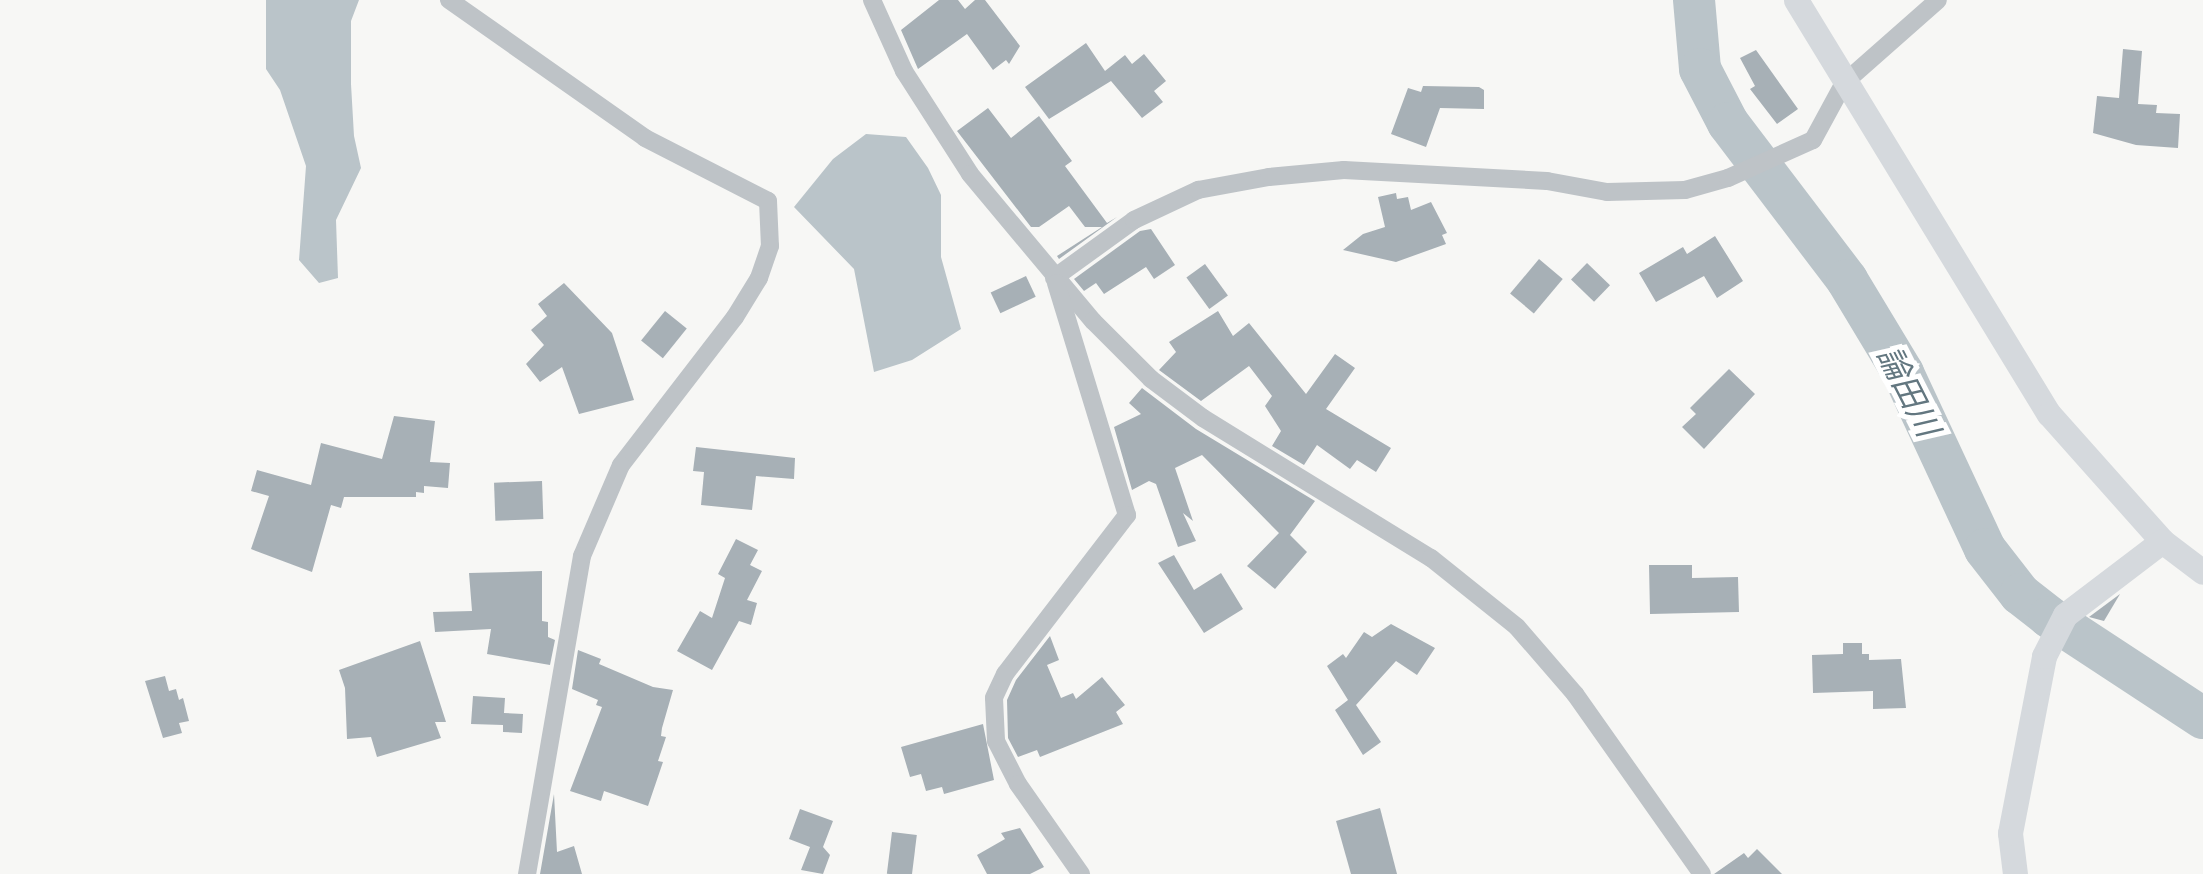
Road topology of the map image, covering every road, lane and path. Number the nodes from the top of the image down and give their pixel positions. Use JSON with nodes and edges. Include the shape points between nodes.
{"nodes":[{"id":1,"x":449,"y":0,"type":"edge"},
{"id":2,"x":872,"y":0,"type":"edge"},
{"id":3,"x":1796,"y":0,"type":"edge"},
{"id":4,"x":1938,"y":0,"type":"edge"},
{"id":5,"x":1844,"y":83,"type":"junction"},
{"id":6,"x":1054,"y":278,"type":"junction"},
{"id":7,"x":2162,"y":540,"type":"junction"},
{"id":8,"x":2203,"y":572,"type":"edge"},
{"id":9,"x":527,"y":874,"type":"edge"},
{"id":10,"x":1082,"y":874,"type":"edge"},
{"id":11,"x":1702,"y":874,"type":"edge"},
{"id":12,"x":2015,"y":874,"type":"edge"}],
"edges":[{"from":1,"to":9,"type":"street","via":[[645,138],[768,201],[770,246],[759,278],[622,465],[582,556]]},
{"from":2,"to":6,"type":"street","via":[[904,71],[961,160]]},
{"from":3,"to":5,"type":"street"},
{"from":4,"to":5,"type":"street"},
{"from":5,"to":6,"type":"street","via":[[1813,140],[1685,190],[1607,192],[1547,181],[1344,170],[1269,177],[1198,190],[1134,220]]},
{"from":5,"to":7,"type":"street","via":[[2049,414]]},
{"from":6,"to":10,"type":"street","via":[[1128,514],[1004,674],[994,698],[996,741]]},
{"from":6,"to":11,"type":"street","via":[[1151,379],[1431,558],[1517,627],[1575,694]]},
{"from":7,"to":8,"type":"street"},
{"from":7,"to":12,"type":"street","via":[[2066,615],[2044,656],[2010,832]]}]}
